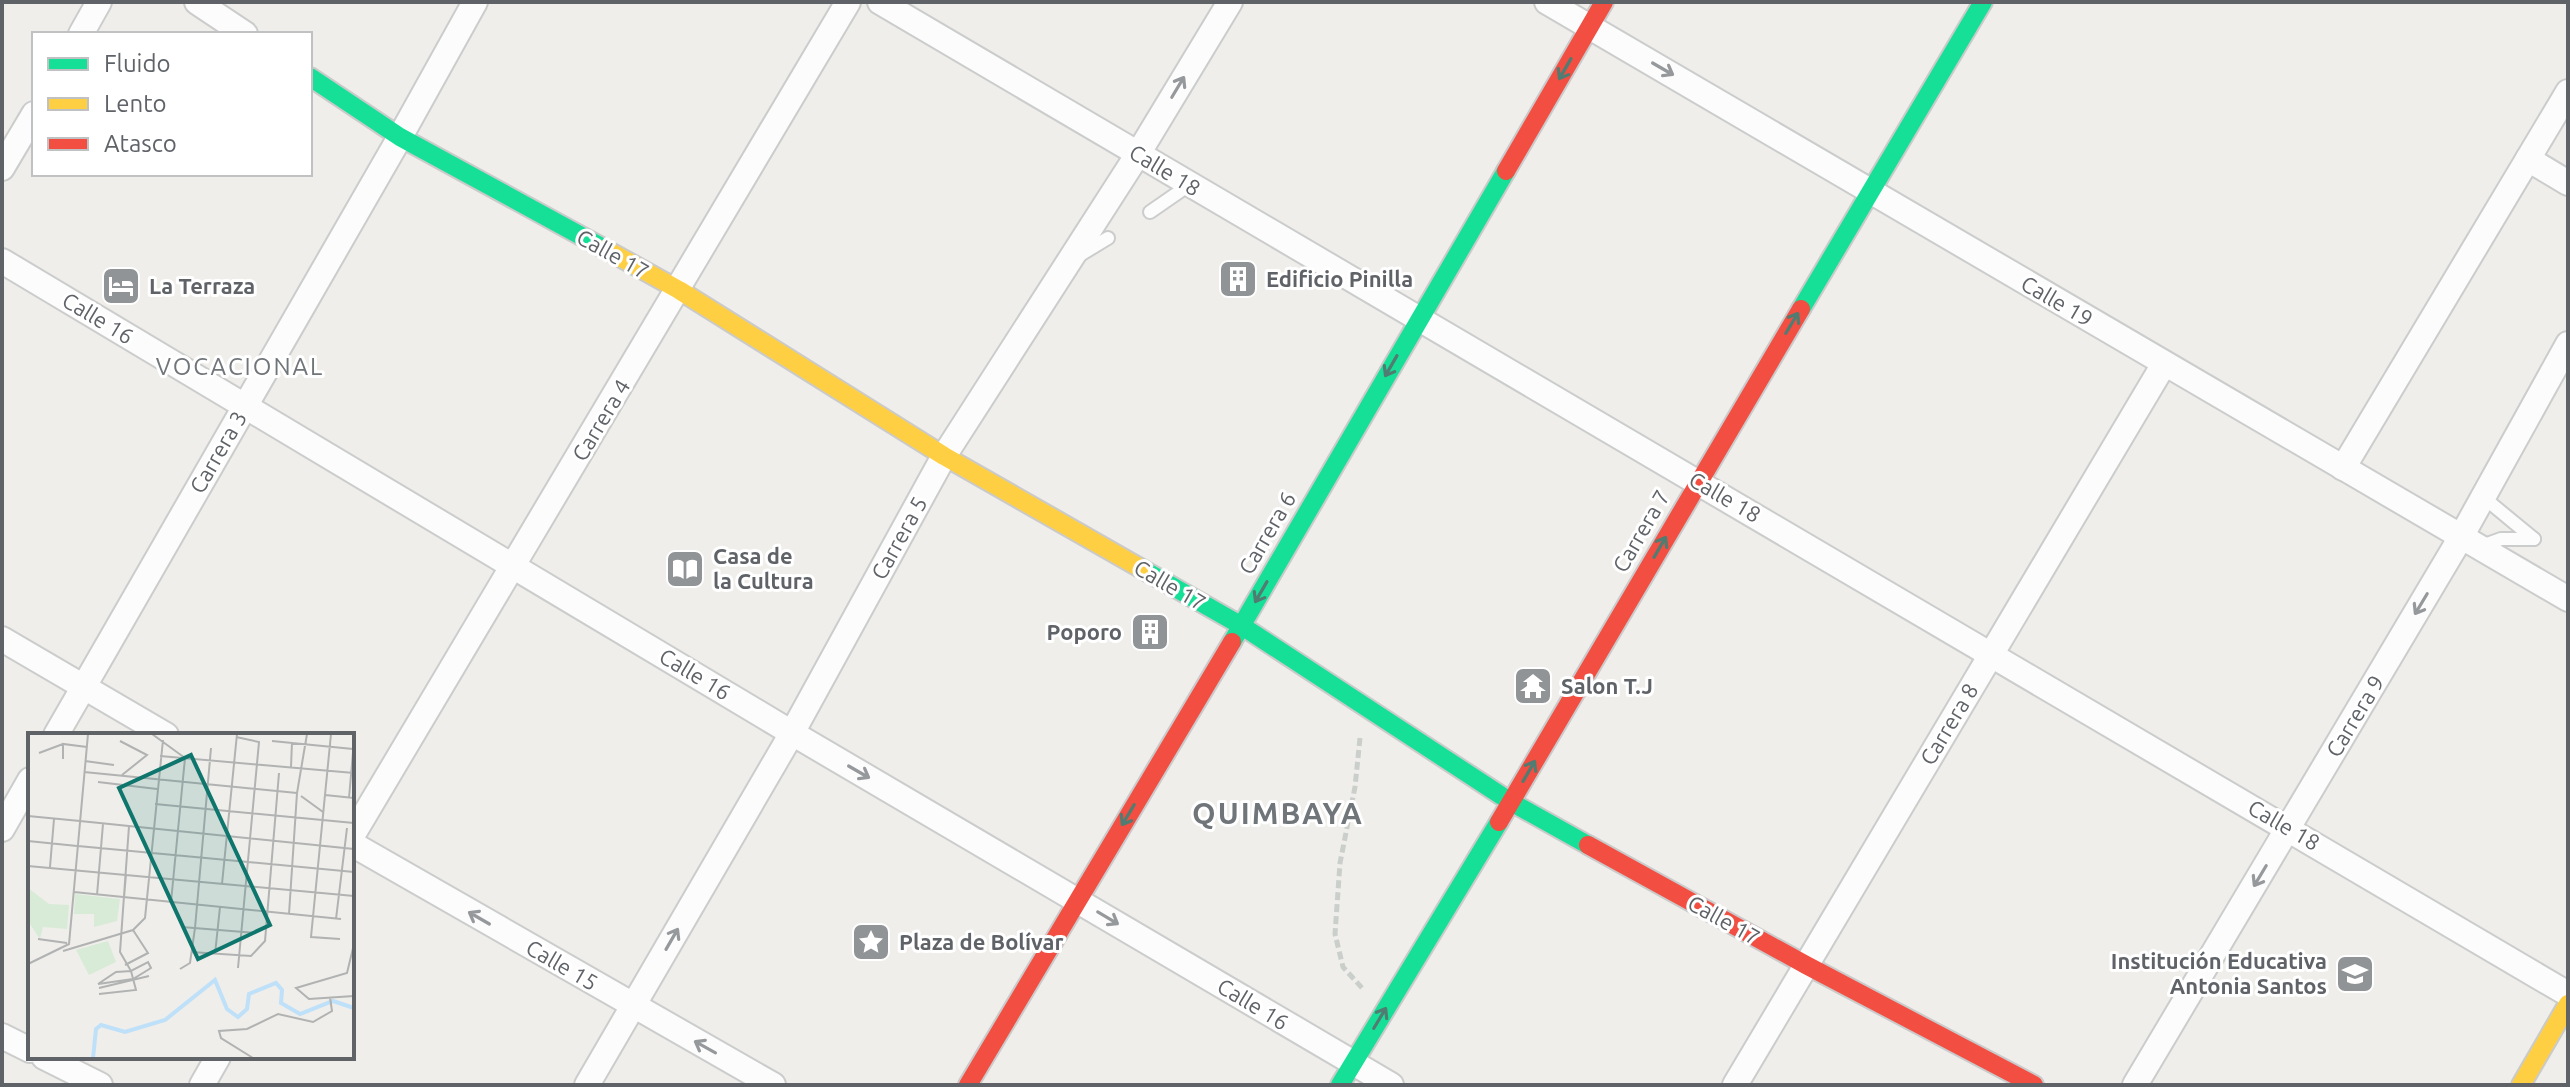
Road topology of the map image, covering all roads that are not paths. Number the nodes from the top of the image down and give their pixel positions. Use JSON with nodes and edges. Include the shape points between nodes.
{"nodes":[{"id":1,"x":99,"y":2,"type":"edge"},
{"id":2,"x":197,"y":2,"type":"edge"},
{"id":3,"x":475,"y":2,"type":"edge"},
{"id":4,"x":848,"y":2,"type":"edge"},
{"id":5,"x":880,"y":2,"type":"edge"},
{"id":6,"x":1230,"y":2,"type":"edge"},
{"id":7,"x":1547,"y":2,"type":"edge"},
{"id":8,"x":1604,"y":2,"type":"edge"},
{"id":9,"x":1983,"y":2,"type":"edge"},
{"id":10,"x":1590,"y":26,"type":"junction"},
{"id":11,"x":82,"y":32,"type":"edge"},
{"id":12,"x":242,"y":32,"type":"edge"},
{"id":13,"x":312,"y":78,"type":"edge"},
{"id":14,"x":2568,"y":92,"type":"edge"},
{"id":15,"x":32,"y":117,"type":"edge"},
{"id":16,"x":400,"y":137,"type":"junction"},
{"id":17,"x":1138,"y":154,"type":"junction"},
{"id":18,"x":2528,"y":159,"type":"junction"},
{"id":19,"x":2,"y":168,"type":"edge"},
{"id":20,"x":2568,"y":183,"type":"edge"},
{"id":21,"x":1189,"y":185,"type":"junction"},
{"id":22,"x":1870,"y":191,"type":"junction"},
{"id":23,"x":1150,"y":212,"type":"dead end"},
{"id":24,"x":1108,"y":238,"type":"dead end"},
{"id":25,"x":2,"y":261,"type":"edge"},
{"id":26,"x":1067,"y":263,"type":"junction"},
{"id":27,"x":679,"y":290,"type":"junction"},
{"id":28,"x":1419,"y":318,"type":"junction"},
{"id":29,"x":2568,"y":344,"type":"edge"},
{"id":30,"x":2164,"y":364,"type":"junction"},
{"id":31,"x":245,"y":405,"type":"junction"},
{"id":32,"x":944,"y":456,"type":"junction"},
{"id":33,"x":2343,"y":468,"type":"junction"},
{"id":34,"x":1698,"y":481,"type":"junction"},
{"id":35,"x":2483,"y":497,"type":"junction"},
{"id":36,"x":2470,"y":542,"type":"junction"},
{"id":37,"x":513,"y":565,"type":"junction"},
{"id":38,"x":2568,"y":599,"type":"edge"},
{"id":39,"x":1242,"y":626,"type":"junction"},
{"id":40,"x":2,"y":639,"type":"edge"},
{"id":41,"x":1991,"y":654,"type":"junction"},
{"id":42,"x":83,"y":686,"type":"junction"},
{"id":43,"x":57,"y":733,"type":"edge"},
{"id":44,"x":163,"y":733,"type":"edge"},
{"id":45,"x":792,"y":733,"type":"junction"},
{"id":46,"x":28,"y":784,"type":"edge"},
{"id":47,"x":1511,"y":802,"type":"junction"},
{"id":48,"x":2289,"y":827,"type":"junction"},
{"id":49,"x":2,"y":829,"type":"edge"},
{"id":50,"x":354,"y":833,"type":"edge"},
{"id":51,"x":354,"y":845,"type":"edge"},
{"id":52,"x":1078,"y":900,"type":"junction"},
{"id":53,"x":1806,"y":965,"type":"junction"},
{"id":54,"x":2568,"y":994,"type":"edge"},
{"id":55,"x":2568,"y":1004,"type":"edge"},
{"id":56,"x":633,"y":1007,"type":"junction"},
{"id":57,"x":2,"y":1036,"type":"edge"},
{"id":58,"x":28,"y":1049,"type":"edge"},
{"id":59,"x":48,"y":1059,"type":"edge"},
{"id":60,"x":217,"y":1059,"type":"edge"},
{"id":61,"x":1353,"y":1063,"type":"junction"},
{"id":62,"x":100,"y":1085,"type":"edge"},
{"id":63,"x":202,"y":1085,"type":"edge"},
{"id":64,"x":587,"y":1085,"type":"edge"},
{"id":65,"x":773,"y":1085,"type":"edge"},
{"id":66,"x":968,"y":1085,"type":"edge"},
{"id":67,"x":1340,"y":1085,"type":"edge"},
{"id":68,"x":1391,"y":1085,"type":"edge"},
{"id":69,"x":1735,"y":1085,"type":"edge"},
{"id":70,"x":2034,"y":1085,"type":"edge"},
{"id":71,"x":2135,"y":1085,"type":"edge"},
{"id":72,"x":2521,"y":1085,"type":"edge"}],
"edges":[{"from":1,"to":11,"type":"street"},
{"from":2,"to":12,"type":"street"},
{"from":3,"to":16,"type":"street","name":"Carrera 3"},
{"from":4,"to":27,"type":"street","name":"Carrera 4"},
{"from":5,"to":17,"type":"street","name":"Calle 18"},
{"from":17,"to":6,"type":"street","name":"Carrera 5","one_way":true},
{"from":7,"to":10,"type":"street","name":"Calle 19"},
{"from":8,"to":10,"type":"main road","name":"Carrera 6"},
{"from":9,"to":22,"type":"main road","name":"Carrera 7"},
{"from":10,"to":22,"type":"street","name":"Calle 19","one_way":true},
{"from":10,"to":28,"type":"main road","name":"Carrera 6","one_way":true},
{"from":13,"to":16,"type":"main road","name":"Calle 17"},
{"from":14,"to":18,"type":"street"},
{"from":15,"to":19,"type":"street"},
{"from":16,"to":27,"type":"main road","name":"Calle 17"},
{"from":16,"to":31,"type":"street","name":"Carrera 3"},
{"from":17,"to":21,"type":"street","name":"Calle 18"},
{"from":17,"to":26,"type":"street","name":"Carrera 5"},
{"from":18,"to":20,"type":"street"},
{"from":18,"to":33,"type":"street"},
{"from":21,"to":23,"type":"lane"},
{"from":21,"to":28,"type":"street","name":"Calle 18"},
{"from":22,"to":30,"type":"street","name":"Calle 19"},
{"from":34,"to":22,"type":"main road","name":"Carrera 7","one_way":true},
{"from":24,"to":26,"type":"lane"},
{"from":25,"to":31,"type":"street","name":"Calle 16"},
{"from":26,"to":32,"type":"street","name":"Carrera 5"},
{"from":27,"to":32,"type":"main road","name":"Calle 17"},
{"from":27,"to":37,"type":"street","name":"Carrera 4"},
{"from":28,"to":34,"type":"street","name":"Calle 18"},
{"from":28,"to":39,"type":"main road","name":"Carrera 6","one_way":true},
{"from":29,"to":35,"type":"street","name":"Carrera 9"},
{"from":30,"to":33,"type":"street","name":"Calle 19"},
{"from":30,"to":41,"type":"street","name":"Carrera 8"},
{"from":31,"to":37,"type":"street","name":"Calle 16"},
{"from":31,"to":42,"type":"street","name":"Carrera 3"},
{"from":32,"to":39,"type":"main road","name":"Calle 17"},
{"from":32,"to":45,"type":"street","name":"Carrera 5"},
{"from":33,"to":36,"type":"street","name":"Calle 19"},
{"from":34,"to":41,"type":"street","name":"Calle 18"},
{"from":47,"to":34,"type":"main road","name":"Carrera 7","one_way":true},
{"from":35,"to":36,"type":"street","name":"Carrera 9"},
{"from":35,"to":36,"type":"lane","via":[[2534,539]]},
{"from":36,"to":38,"type":"street","name":"Calle 19"},
{"from":36,"to":48,"type":"street","name":"Carrera 9","one_way":true},
{"from":37,"to":45,"type":"street","name":"Calle 16"},
{"from":37,"to":50,"type":"street","name":"Carrera 4"},
{"from":39,"to":47,"type":"main road","name":"Calle 17"},
{"from":39,"to":52,"type":"main road","name":"Carrera 6","one_way":true},
{"from":40,"to":42,"type":"street"},
{"from":41,"to":48,"type":"street","name":"Calle 18"},
{"from":41,"to":53,"type":"street","name":"Carrera 8"},
{"from":42,"to":43,"type":"street","name":"Carrera 3"},
{"from":42,"to":44,"type":"street"},
{"from":45,"to":52,"type":"street","name":"Calle 16","one_way":true},
{"from":56,"to":45,"type":"street","name":"Carrera 5","one_way":true},
{"from":46,"to":49,"type":"street"},
{"from":47,"to":53,"type":"main road","name":"Calle 17"},
{"from":61,"to":47,"type":"main road","name":"Carrera 7","one_way":true},
{"from":48,"to":54,"type":"street","name":"Calle 18"},
{"from":48,"to":71,"type":"street","name":"Carrera 9","one_way":true},
{"from":56,"to":51,"type":"street","name":"Calle 15","one_way":true},
{"from":52,"to":61,"type":"street","name":"Calle 16","one_way":true},
{"from":52,"to":66,"type":"main road","name":"Carrera 6"},
{"from":53,"to":69,"type":"street","name":"Carrera 8"},
{"from":53,"to":70,"type":"main road","name":"Calle 17"},
{"from":55,"to":72,"type":"main road"},
{"from":56,"to":64,"type":"street","name":"Carrera 5"},
{"from":65,"to":56,"type":"street","name":"Calle 15","one_way":true},
{"from":57,"to":58,"type":"street"},
{"from":59,"to":62,"type":"street"},
{"from":60,"to":63,"type":"street"},
{"from":61,"to":67,"type":"main road","name":"Carrera 7"},
{"from":61,"to":68,"type":"street","name":"Calle 16"}]}
